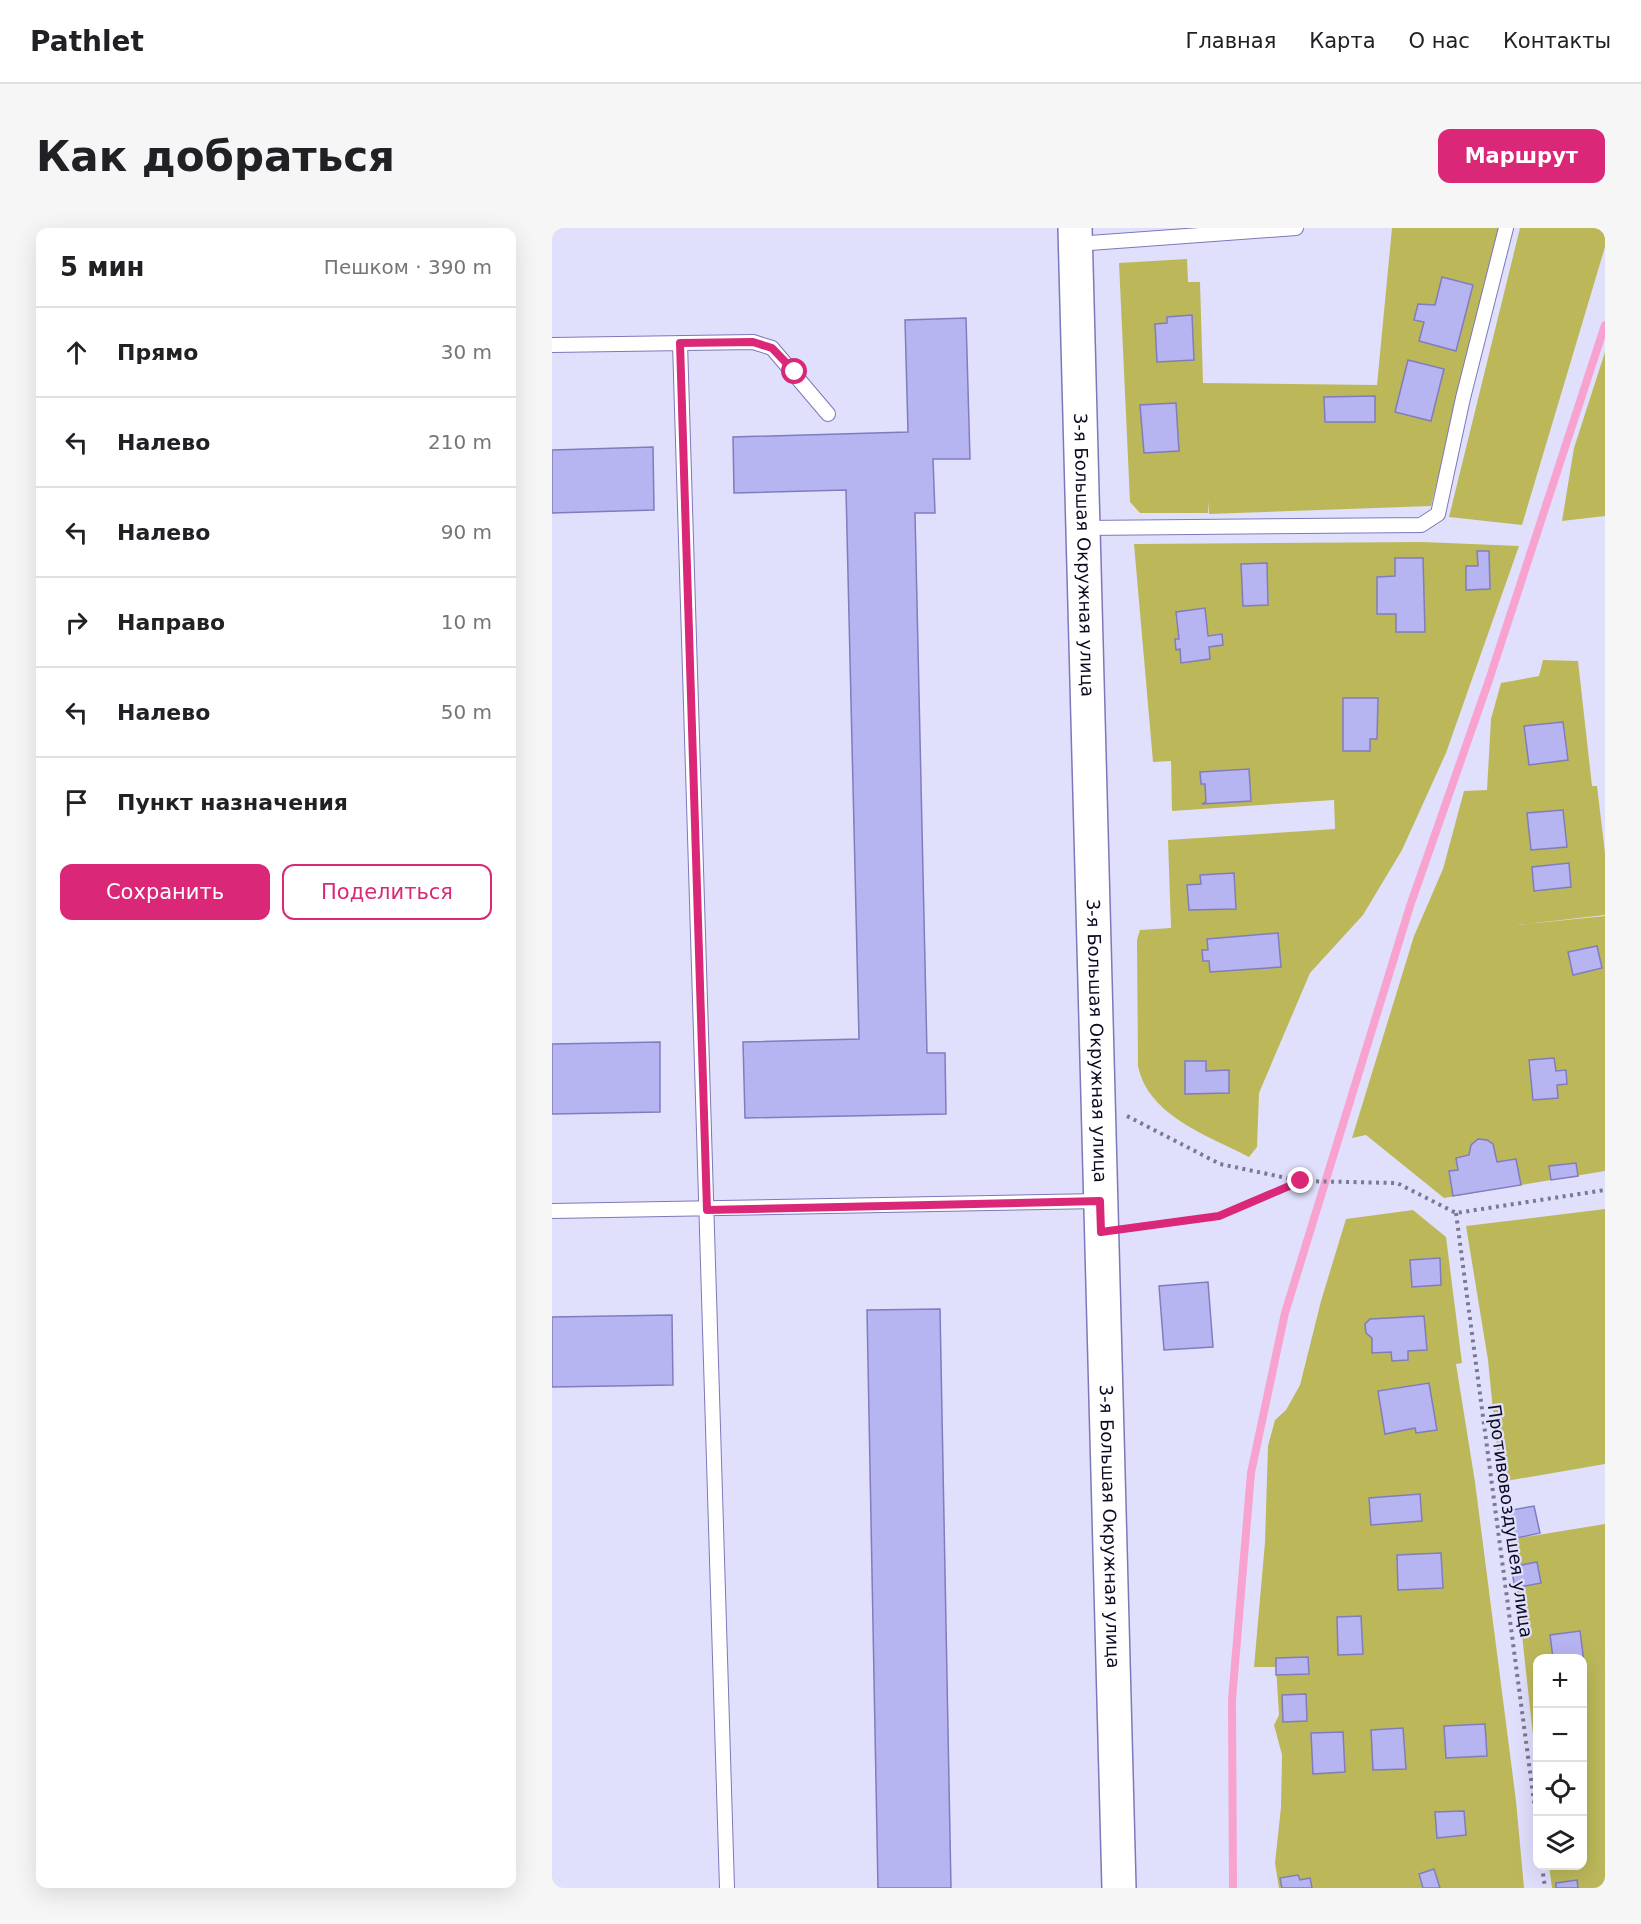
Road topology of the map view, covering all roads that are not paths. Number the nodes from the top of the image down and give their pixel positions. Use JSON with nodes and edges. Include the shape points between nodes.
{"nodes":[{"id":1,"x":1296,"y":228,"type":"edge"},
{"id":2,"x":1506,"y":228,"type":"edge"},
{"id":3,"x":1075,"y":236,"type":"edge"},
{"id":4,"x":680,"y":343,"type":"junction"},
{"id":5,"x":552,"y":345,"type":"edge"},
{"id":6,"x":828,"y":414,"type":"dead end"},
{"id":7,"x":1083,"y":528,"type":"junction"},
{"id":8,"x":707,"y":1210,"type":"junction"},
{"id":9,"x":552,"y":1211,"type":"edge"},
{"id":10,"x":1100,"y":1217,"type":"junction"},
{"id":11,"x":727,"y":1888,"type":"edge"},
{"id":12,"x":1119,"y":1888,"type":"edge"}],
"edges":[{"from":1,"to":3,"type":"lane"},
{"from":2,"to":7,"type":"lane","via":[[1438,514],[1422,525]]},
{"from":3,"to":7,"type":"street","name":"3-я Большая Окружная улица"},
{"from":4,"to":5,"type":"lane"},
{"from":4,"to":6,"type":"lane","via":[[753,342],[772,348]]},
{"from":4,"to":8,"type":"lane"},
{"from":7,"to":10,"type":"street","name":"3-я Большая Окружная улица"},
{"from":8,"to":9,"type":"lane"},
{"from":8,"to":10,"type":"lane"},
{"from":8,"to":11,"type":"lane"},
{"from":10,"to":12,"type":"street","name":"3-я Большая Окружная улица"}]}
